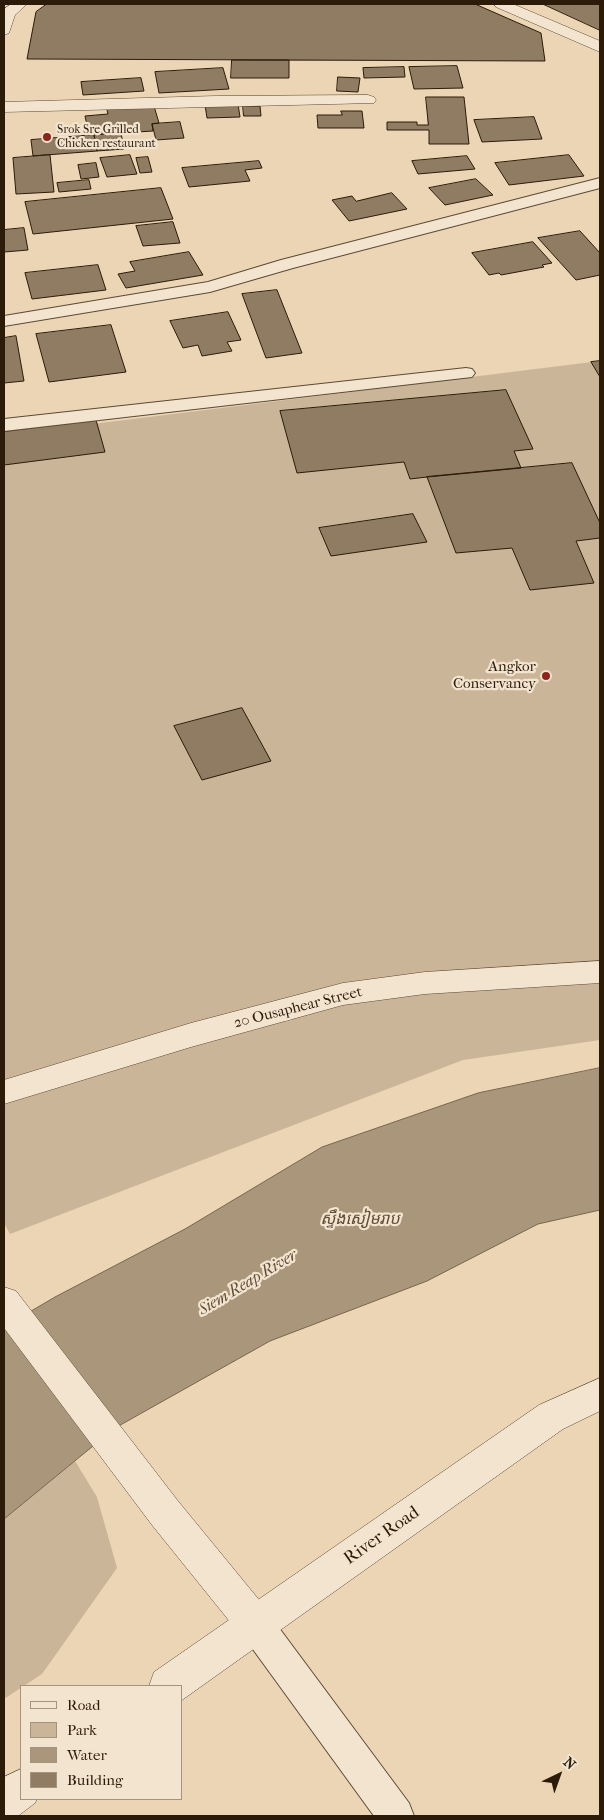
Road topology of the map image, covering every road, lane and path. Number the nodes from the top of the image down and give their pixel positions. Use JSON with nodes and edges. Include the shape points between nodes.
{"nodes":[{"id":1,"x":20,"y":4,"type":"edge"},
{"id":2,"x":501,"y":4,"type":"edge"},
{"id":3,"x":6,"y":12,"type":"edge"},
{"id":4,"x":4,"y":30,"type":"edge"},
{"id":5,"x":600,"y":47,"type":"edge"},
{"id":6,"x":368,"y":100,"type":"dead end"},
{"id":7,"x":4,"y":107,"type":"edge"},
{"id":8,"x":600,"y":183,"type":"edge"},
{"id":9,"x":4,"y":321,"type":"edge"},
{"id":10,"x":466,"y":373,"type":"dead end"},
{"id":11,"x":4,"y":424,"type":"edge"},
{"id":12,"x":600,"y":972,"type":"edge"},
{"id":13,"x":4,"y":1092,"type":"edge"},
{"id":14,"x":4,"y":1302,"type":"edge"},
{"id":15,"x":600,"y":1394,"type":"edge"},
{"id":16,"x":256,"y":1625,"type":"junction"},
{"id":17,"x":169,"y":1685,"type":"edge"},
{"id":18,"x":20,"y":1790,"type":"edge"},
{"id":19,"x":4,"y":1802,"type":"edge"},
{"id":20,"x":396,"y":1816,"type":"edge"}],
"edges":[{"from":1,"to":3,"type":"street"},
{"from":2,"to":5,"type":"street"},
{"from":3,"to":4,"type":"street"},
{"from":6,"to":7,"type":"street"},
{"from":8,"to":9,"type":"lane","via":[[210,287]]},
{"from":10,"to":11,"type":"lane"},
{"from":12,"to":13,"type":"street","name":"20 Ousaphear Street","via":[[425,983],[344,994],[191,1035]]},
{"from":14,"to":16,"type":"street","via":[[165,1513]]},
{"from":15,"to":16,"type":"street","name":"River Road","via":[[551,1417]]},
{"from":16,"to":17,"type":"street","name":"River Road"},
{"from":16,"to":20,"type":"lane"},
{"from":18,"to":19,"type":"street"}]}
